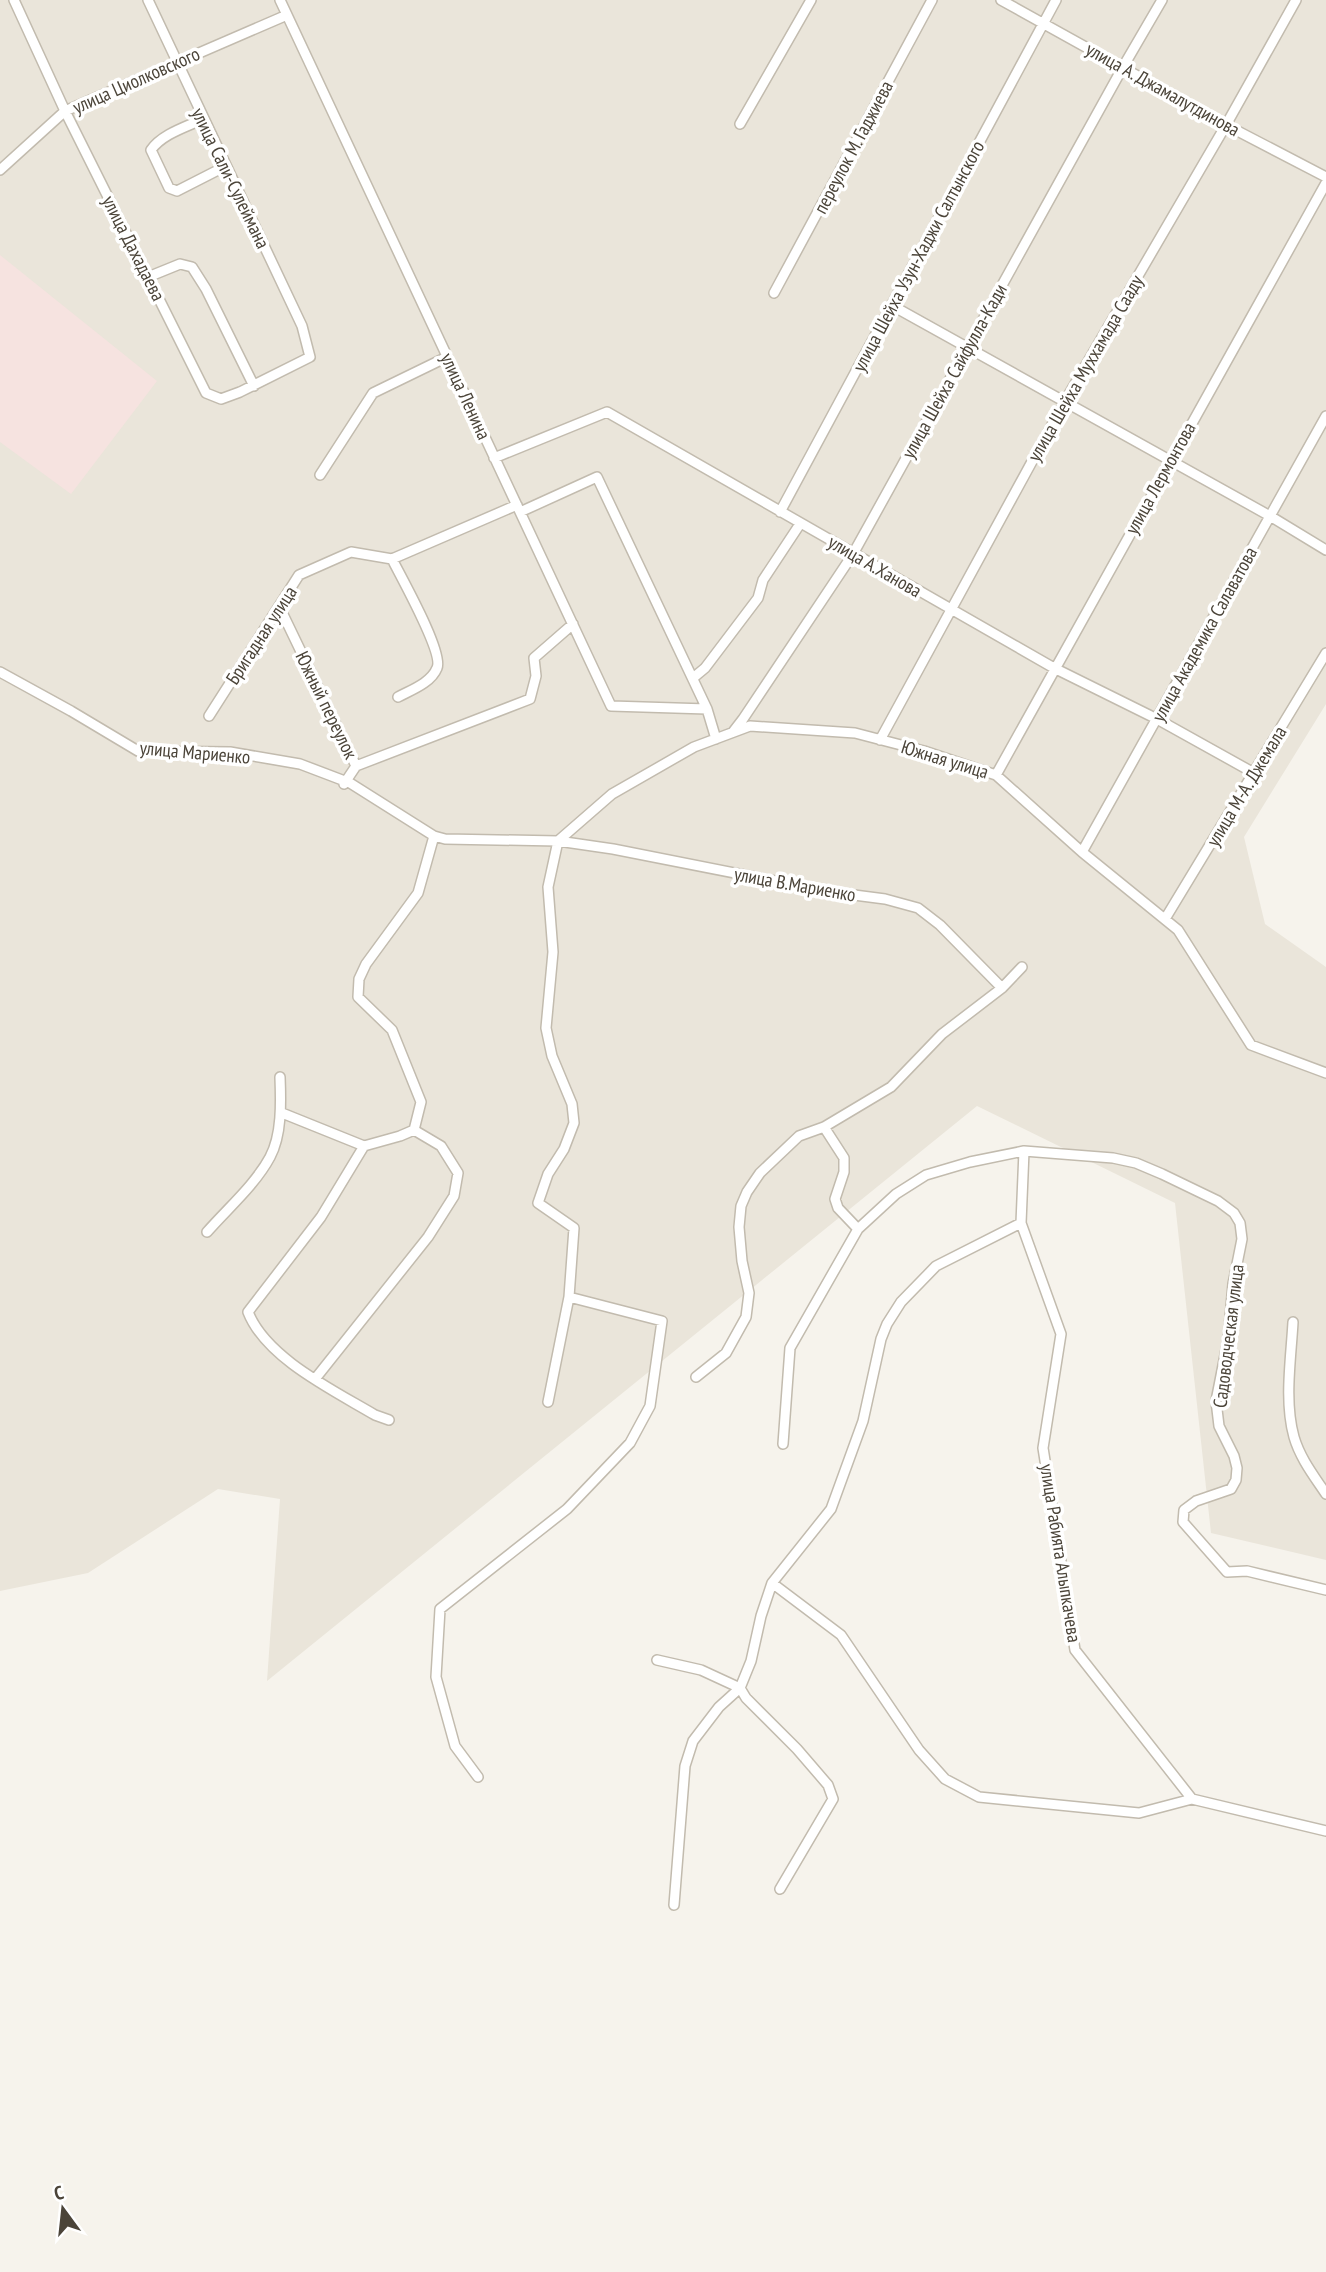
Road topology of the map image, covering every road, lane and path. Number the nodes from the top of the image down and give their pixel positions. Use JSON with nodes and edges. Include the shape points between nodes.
{"nodes":[{"id":1,"x":14,"y":0,"type":"edge"},
{"id":2,"x":148,"y":0,"type":"edge"},
{"id":3,"x":280,"y":0,"type":"edge"},
{"id":4,"x":811,"y":0,"type":"edge"},
{"id":5,"x":932,"y":0,"type":"edge"},
{"id":6,"x":1001,"y":0,"type":"edge"},
{"id":7,"x":1056,"y":0,"type":"edge"},
{"id":8,"x":1162,"y":0,"type":"edge"},
{"id":9,"x":1296,"y":0,"type":"edge"},
{"id":10,"x":286,"y":15,"type":"junction"},
{"id":11,"x":1043,"y":24,"type":"junction"},
{"id":12,"x":176,"y":63,"type":"junction"},
{"id":13,"x":1123,"y":67,"type":"junction"},
{"id":14,"x":65,"y":111,"type":"junction"},
{"id":15,"x":203,"y":119,"type":"junction"},
{"id":16,"x":740,"y":124,"type":"dead end"},
{"id":17,"x":1226,"y":125,"type":"junction"},
{"id":18,"x":226,"y":166,"type":"junction"},
{"id":19,"x":0,"y":170,"type":"edge"},
{"id":20,"x":1326,"y":177,"type":"edge"},
{"id":21,"x":1326,"y":183,"type":"edge"},
{"id":22,"x":148,"y":277,"type":"junction"},
{"id":23,"x":774,"y":293,"type":"dead end"},
{"id":24,"x":891,"y":305,"type":"junction"},
{"id":25,"x":968,"y":347,"type":"junction"},
{"id":26,"x":310,"y":357,"type":"joint"},
{"id":27,"x":447,"y":358,"type":"junction"},
{"id":28,"x":254,"y":386,"type":"junction"},
{"id":29,"x":1065,"y":401,"type":"junction"},
{"id":30,"x":1326,"y":416,"type":"edge"},
{"id":31,"x":494,"y":457,"type":"junction"},
{"id":32,"x":1171,"y":460,"type":"junction"},
{"id":33,"x":320,"y":475,"type":"dead end"},
{"id":34,"x":519,"y":509,"type":"junction"},
{"id":35,"x":780,"y":512,"type":"junction"},
{"id":36,"x":1270,"y":516,"type":"junction"},
{"id":37,"x":800,"y":524,"type":"junction"},
{"id":38,"x":1326,"y":550,"type":"edge"},
{"id":39,"x":853,"y":554,"type":"junction"},
{"id":40,"x":392,"y":559,"type":"junction"},
{"id":41,"x":279,"y":606,"type":"junction"},
{"id":42,"x":951,"y":609,"type":"junction"},
{"id":43,"x":573,"y":624,"type":"junction"},
{"id":44,"x":1326,"y":653,"type":"edge"},
{"id":45,"x":1054,"y":668,"type":"junction"},
{"id":46,"x":0,"y":672,"type":"edge"},
{"id":47,"x":692,"y":678,"type":"junction"},
{"id":48,"x":398,"y":697,"type":"dead end"},
{"id":49,"x":707,"y":709,"type":"junction"},
{"id":50,"x":209,"y":716,"type":"dead end"},
{"id":51,"x":1157,"y":719,"type":"junction"},
{"id":52,"x":732,"y":733,"type":"junction"},
{"id":53,"x":716,"y":739,"type":"junction"},
{"id":54,"x":880,"y":740,"type":"junction"},
{"id":55,"x":356,"y":766,"type":"junction"},
{"id":56,"x":1254,"y":773,"type":"junction"},
{"id":57,"x":996,"y":775,"type":"junction"},
{"id":58,"x":345,"y":783,"type":"junction"},
{"id":59,"x":435,"y":836,"type":"junction"},
{"id":60,"x":558,"y":841,"type":"junction"},
{"id":61,"x":1082,"y":852,"type":"junction"},
{"id":62,"x":1165,"y":919,"type":"junction"},
{"id":63,"x":1022,"y":967,"type":"dead end"},
{"id":64,"x":1002,"y":988,"type":"junction"},
{"id":65,"x":1326,"y":1073,"type":"edge"},
{"id":66,"x":280,"y":1077,"type":"dead end"},
{"id":67,"x":282,"y":1113,"type":"junction"},
{"id":68,"x":824,"y":1127,"type":"junction"},
{"id":69,"x":414,"y":1130,"type":"junction"},
{"id":70,"x":364,"y":1146,"type":"junction"},
{"id":71,"x":1024,"y":1151,"type":"junction"},
{"id":72,"x":1021,"y":1223,"type":"junction"},
{"id":73,"x":858,"y":1229,"type":"junction"},
{"id":74,"x":207,"y":1232,"type":"dead end"},
{"id":75,"x":569,"y":1297,"type":"junction"},
{"id":76,"x":1293,"y":1322,"type":"dead end"},
{"id":77,"x":696,"y":1377,"type":"dead end"},
{"id":78,"x":315,"y":1379,"type":"junction"},
{"id":79,"x":548,"y":1402,"type":"dead end"},
{"id":80,"x":389,"y":1420,"type":"dead end"},
{"id":81,"x":783,"y":1444,"type":"dead end"},
{"id":82,"x":1326,"y":1494,"type":"edge"},
{"id":83,"x":772,"y":1583,"type":"junction"},
{"id":84,"x":1326,"y":1590,"type":"edge"},
{"id":85,"x":657,"y":1660,"type":"dead end"},
{"id":86,"x":740,"y":1688,"type":"junction"},
{"id":87,"x":478,"y":1777,"type":"dead end"},
{"id":88,"x":1192,"y":1799,"type":"junction"},
{"id":89,"x":1326,"y":1831,"type":"edge"},
{"id":90,"x":780,"y":1889,"type":"dead end"},
{"id":91,"x":674,"y":1905,"type":"dead end"}],
"edges":[{"from":1,"to":14,"type":"street","name":"улица Дахадаева"},
{"from":2,"to":12,"type":"street","name":"улица Сали-Сулеймана"},
{"from":3,"to":10,"type":"street","name":"улица Ленина"},
{"from":4,"to":16,"type":"street"},
{"from":5,"to":23,"type":"street","name":"переулок М. Гаджиева"},
{"from":6,"to":11,"type":"street","name":"улица А. Джамалутдинова"},
{"from":7,"to":11,"type":"street","name":"улица Шейха Узун-Хаджи Салтынского"},
{"from":8,"to":13,"type":"street","name":"улица Шейха Сайфулла-Кади"},
{"from":9,"to":17,"type":"street","name":"улица Шейха Муххамада Сааду"},
{"from":10,"to":12,"type":"street","name":"улица Циолковского"},
{"from":10,"to":27,"type":"street","name":"улица Ленина"},
{"from":11,"to":13,"type":"street","name":"улица А. Джамалутдинова"},
{"from":11,"to":24,"type":"street","name":"улица Шейха Узун-Хаджи Салтынского"},
{"from":12,"to":14,"type":"street","name":"улица Циолковского"},
{"from":12,"to":15,"type":"street","name":"улица Сали-Сулеймана"},
{"from":13,"to":17,"type":"street","name":"улица А. Джамалутдинова"},
{"from":13,"to":25,"type":"street","name":"улица Шейха Сайфулла-Кади"},
{"from":14,"to":19,"type":"street","name":"улица Циолковского"},
{"from":14,"to":22,"type":"street","name":"улица Дахадаева"},
{"from":15,"to":18,"type":"street","name":"улица Сали-Сулеймана"},
{"from":15,"to":18,"type":"street","via":[[150,149],[169,188],[177,191]]},
{"from":17,"to":20,"type":"street","name":"улица А. Джамалутдинова"},
{"from":17,"to":29,"type":"street","name":"улица Шейха Муххамада Сааду"},
{"from":18,"to":26,"type":"street","name":"улица Сали-Сулеймана","via":[[302,326]]},
{"from":21,"to":32,"type":"street","name":"улица Лермонтова"},
{"from":22,"to":28,"type":"street","via":[[180,264],[192,267]]},
{"from":22,"to":28,"type":"street","name":"улица Дахадаева","via":[[206,393],[221,399]]},
{"from":24,"to":25,"type":"street"},
{"from":24,"to":35,"type":"street","name":"улица Шейха Узун-Хаджи Салтынского"},
{"from":25,"to":29,"type":"street"},
{"from":25,"to":39,"type":"street","name":"улица Шейха Сайфулла-Кади"},
{"from":26,"to":28,"type":"street","name":"улица Дахадаева"},
{"from":27,"to":31,"type":"street","name":"улица Ленина"},
{"from":27,"to":33,"type":"street","via":[[373,393]]},
{"from":29,"to":32,"type":"street"},
{"from":29,"to":42,"type":"street","name":"улица Шейха Муххамада Сааду"},
{"from":30,"to":36,"type":"street","name":"улица Академика Салаватова"},
{"from":31,"to":34,"type":"street","name":"улица Ленина"},
{"from":31,"to":35,"type":"street","name":"улица А.Ханова","via":[[607,412]]},
{"from":32,"to":36,"type":"street"},
{"from":32,"to":45,"type":"street","name":"улица Лермонтова"},
{"from":34,"to":40,"type":"street"},
{"from":34,"to":43,"type":"street","name":"улица Ленина"},
{"from":34,"to":47,"type":"street","via":[[597,477]]},
{"from":35,"to":37,"type":"street","name":"улица А.Ханова"},
{"from":36,"to":38,"type":"street"},
{"from":36,"to":51,"type":"street","name":"улица Академика Салаватова"},
{"from":37,"to":39,"type":"street","name":"улица А.Ханова"},
{"from":37,"to":47,"type":"street","via":[[763,580],[758,598],[705,668]]},
{"from":39,"to":42,"type":"street","name":"улица А.Ханова"},
{"from":39,"to":52,"type":"street","name":"улица Шейха Сайфулла-Кади"},
{"from":40,"to":41,"type":"street","name":"Бригадная улица","via":[[351,552],[299,575]]},
{"from":40,"to":48,"type":"street","via":[[439,662],[430,679]]},
{"from":41,"to":50,"type":"street","name":"Бригадная улица"},
{"from":41,"to":55,"type":"street","name":"Южный переулок"},
{"from":42,"to":45,"type":"street","name":"улица А.Ханова"},
{"from":42,"to":54,"type":"street","name":"улица Шейха Муххамада Сааду"},
{"from":43,"to":49,"type":"street","name":"улица Ленина","via":[[611,706]]},
{"from":43,"to":55,"type":"street","via":[[534,658],[536,676],[530,699]]},
{"from":44,"to":56,"type":"street","name":"улица М-А. Джемала"},
{"from":45,"to":51,"type":"street","name":"улица А.Ханова"},
{"from":45,"to":57,"type":"street","name":"улица Лермонтова"},
{"from":46,"to":58,"type":"street","name":"улица Мариенко","via":[[138,751],[230,752],[300,764]]},
{"from":47,"to":49,"type":"street"},
{"from":49,"to":53,"type":"street"},
{"from":51,"to":56,"type":"street","name":"улица А.Ханова"},
{"from":51,"to":61,"type":"street","name":"улица Академика Салаватова"},
{"from":52,"to":53,"type":"street","name":"Южная улица"},
{"from":52,"to":54,"type":"street","name":"Южная улица","via":[[750,726],[855,733]]},
{"from":53,"to":60,"type":"street","name":"Южная улица","via":[[612,794]]},
{"from":54,"to":57,"type":"street","name":"Южная улица"},
{"from":55,"to":58,"type":"street"},
{"from":56,"to":62,"type":"street","name":"улица М-А. Джемала"},
{"from":57,"to":61,"type":"street","name":"Южная улица"},
{"from":58,"to":59,"type":"street","name":"улица Мариенко"},
{"from":59,"to":60,"type":"street","name":"улица Мариенко"},
{"from":59,"to":69,"type":"street","via":[[418,893],[359,979],[358,997],[392,1030],[421,1102]]},
{"from":60,"to":64,"type":"street","name":"улица В.Мариенко","via":[[918,908]]},
{"from":60,"to":75,"type":"street","via":[[548,887],[553,953],[546,1028],[574,1123],[538,1203],[574,1228]]},
{"from":61,"to":62,"type":"street","name":"Южная улица"},
{"from":62,"to":65,"type":"street","name":"Южная улица","via":[[1178,929],[1251,1045]]},
{"from":63,"to":64,"type":"street"},
{"from":64,"to":68,"type":"street","via":[[942,1034],[891,1087]]},
{"from":66,"to":67,"type":"street"},
{"from":67,"to":70,"type":"street"},
{"from":67,"to":74,"type":"street","via":[[271,1155]]},
{"from":68,"to":73,"type":"street","via":[[845,1158],[835,1199]]},
{"from":68,"to":77,"type":"street","via":[[799,1136],[747,1192],[739,1227],[749,1293],[746,1317],[726,1353]]},
{"from":69,"to":70,"type":"street"},
{"from":69,"to":78,"type":"street","via":[[441,1146],[458,1173],[454,1196],[428,1237]]},
{"from":70,"to":78,"type":"street","via":[[321,1217],[247,1312],[291,1365]]},
{"from":71,"to":72,"type":"street"},
{"from":71,"to":73,"type":"street","name":"Садоводческая улица","via":[[926,1175],[896,1194]]},
{"from":71,"to":84,"type":"street","name":"Садоводческая улица","via":[[1136,1163],[1234,1213],[1242,1239],[1216,1401],[1219,1426],[1234,1456],[1236,1480],[1231,1489],[1184,1510],[1184,1522],[1227,1572],[1247,1571]]},
{"from":72,"to":83,"type":"street","via":[[936,1266],[901,1302],[881,1339],[863,1421],[831,1509]]},
{"from":72,"to":88,"type":"street","name":"улица Рабията Алыпкачева","via":[[1061,1334],[1044,1447],[1075,1650]]},
{"from":73,"to":81,"type":"street","name":"Садоводческая улица","via":[[790,1348]]},
{"from":75,"to":79,"type":"street"},
{"from":75,"to":87,"type":"street","via":[[662,1321],[650,1406],[630,1443],[567,1509],[440,1609],[436,1677],[456,1746]]},
{"from":76,"to":82,"type":"street","via":[[1292,1427],[1303,1460]]},
{"from":78,"to":80,"type":"street"},
{"from":83,"to":86,"type":"street"},
{"from":83,"to":88,"type":"street","via":[[841,1635],[919,1751],[945,1779],[979,1797],[1139,1813]]},
{"from":85,"to":86,"type":"street","via":[[701,1670]]},
{"from":86,"to":90,"type":"street","via":[[828,1785],[833,1798]]},
{"from":86,"to":91,"type":"street","via":[[693,1741],[685,1766]]},
{"from":88,"to":89,"type":"street"}]}
